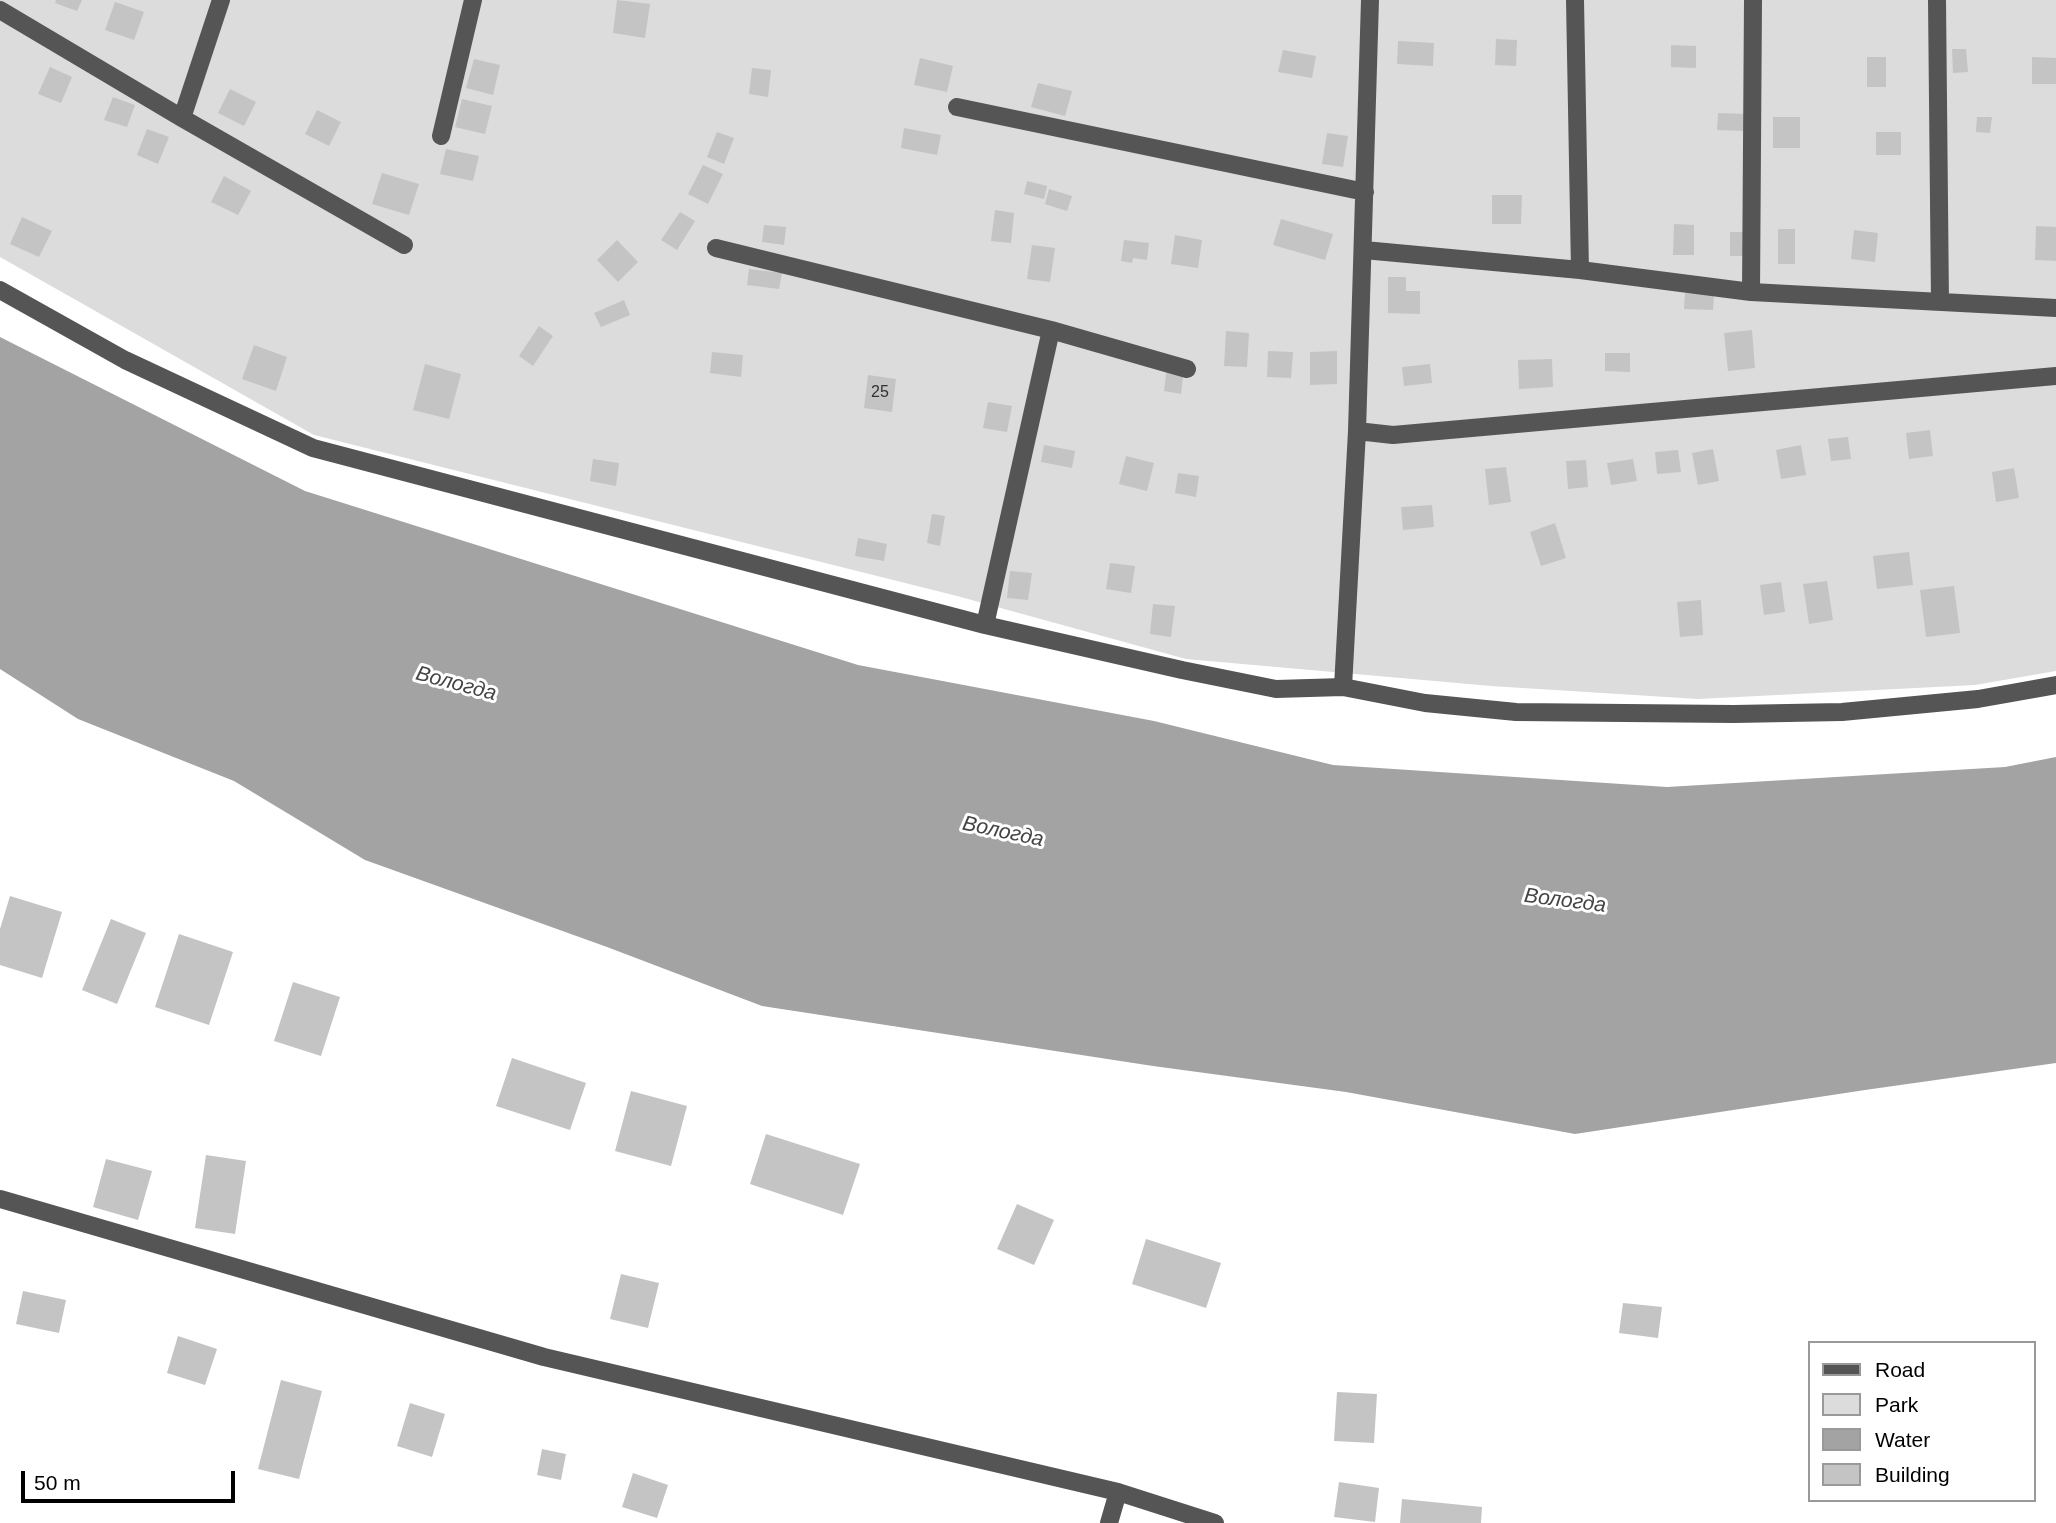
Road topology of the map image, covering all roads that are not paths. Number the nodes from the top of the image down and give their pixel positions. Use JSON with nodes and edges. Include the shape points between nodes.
{"nodes":[{"id":1,"x":221,"y":0,"type":"edge"},
{"id":2,"x":473,"y":0,"type":"edge"},
{"id":3,"x":1370,"y":0,"type":"edge"},
{"id":4,"x":1575,"y":0,"type":"edge"},
{"id":5,"x":1753,"y":0,"type":"edge"},
{"id":6,"x":1937,"y":0,"type":"edge"},
{"id":7,"x":0,"y":10,"type":"edge"},
{"id":8,"x":957,"y":107,"type":"dead end"},
{"id":9,"x":182,"y":118,"type":"junction"},
{"id":10,"x":441,"y":136,"type":"dead end"},
{"id":11,"x":1365,"y":192,"type":"junction"},
{"id":12,"x":404,"y":245,"type":"dead end"},
{"id":13,"x":716,"y":248,"type":"dead end"},
{"id":14,"x":1364,"y":250,"type":"junction"},
{"id":15,"x":1580,"y":270,"type":"junction"},
{"id":16,"x":0,"y":290,"type":"edge"},
{"id":17,"x":1751,"y":292,"type":"junction"},
{"id":18,"x":1940,"y":302,"type":"junction"},
{"id":19,"x":2056,"y":308,"type":"edge"},
{"id":20,"x":1051,"y":330,"type":"junction"},
{"id":21,"x":1187,"y":369,"type":"dead end"},
{"id":22,"x":2056,"y":376,"type":"edge"},
{"id":23,"x":1357,"y":431,"type":"junction"},
{"id":24,"x":985,"y":625,"type":"junction"},
{"id":25,"x":2056,"y":685,"type":"edge"},
{"id":26,"x":1343,"y":687,"type":"junction"},
{"id":27,"x":0,"y":1199,"type":"edge"},
{"id":28,"x":1118,"y":1492,"type":"junction"},
{"id":29,"x":1109,"y":1523,"type":"edge"},
{"id":30,"x":1215,"y":1523,"type":"edge"}],
"edges":[{"from":1,"to":9,"type":"street"},
{"from":2,"to":10,"type":"street"},
{"from":3,"to":11,"type":"street"},
{"from":4,"to":15,"type":"street"},
{"from":5,"to":17,"type":"street"},
{"from":6,"to":18,"type":"street"},
{"from":7,"to":9,"type":"street"},
{"from":8,"to":11,"type":"street"},
{"from":9,"to":12,"type":"street"},
{"from":11,"to":14,"type":"street"},
{"from":13,"to":20,"type":"street"},
{"from":14,"to":15,"type":"street"},
{"from":14,"to":23,"type":"street"},
{"from":15,"to":17,"type":"street"},
{"from":16,"to":24,"type":"street","via":[[125,360],[313,448]]},
{"from":17,"to":18,"type":"street"},
{"from":18,"to":19,"type":"street"},
{"from":20,"to":21,"type":"street"},
{"from":20,"to":24,"type":"street"},
{"from":22,"to":23,"type":"street","via":[[1393,435]]},
{"from":23,"to":26,"type":"street"},
{"from":24,"to":26,"type":"street","via":[[1276,689]]},
{"from":25,"to":26,"type":"street","via":[[1978,699],[1842,712],[1734,715],[1516,712],[1425,703]]},
{"from":27,"to":28,"type":"street","via":[[544,1357]]},
{"from":28,"to":29,"type":"street"},
{"from":28,"to":30,"type":"street"}]}
